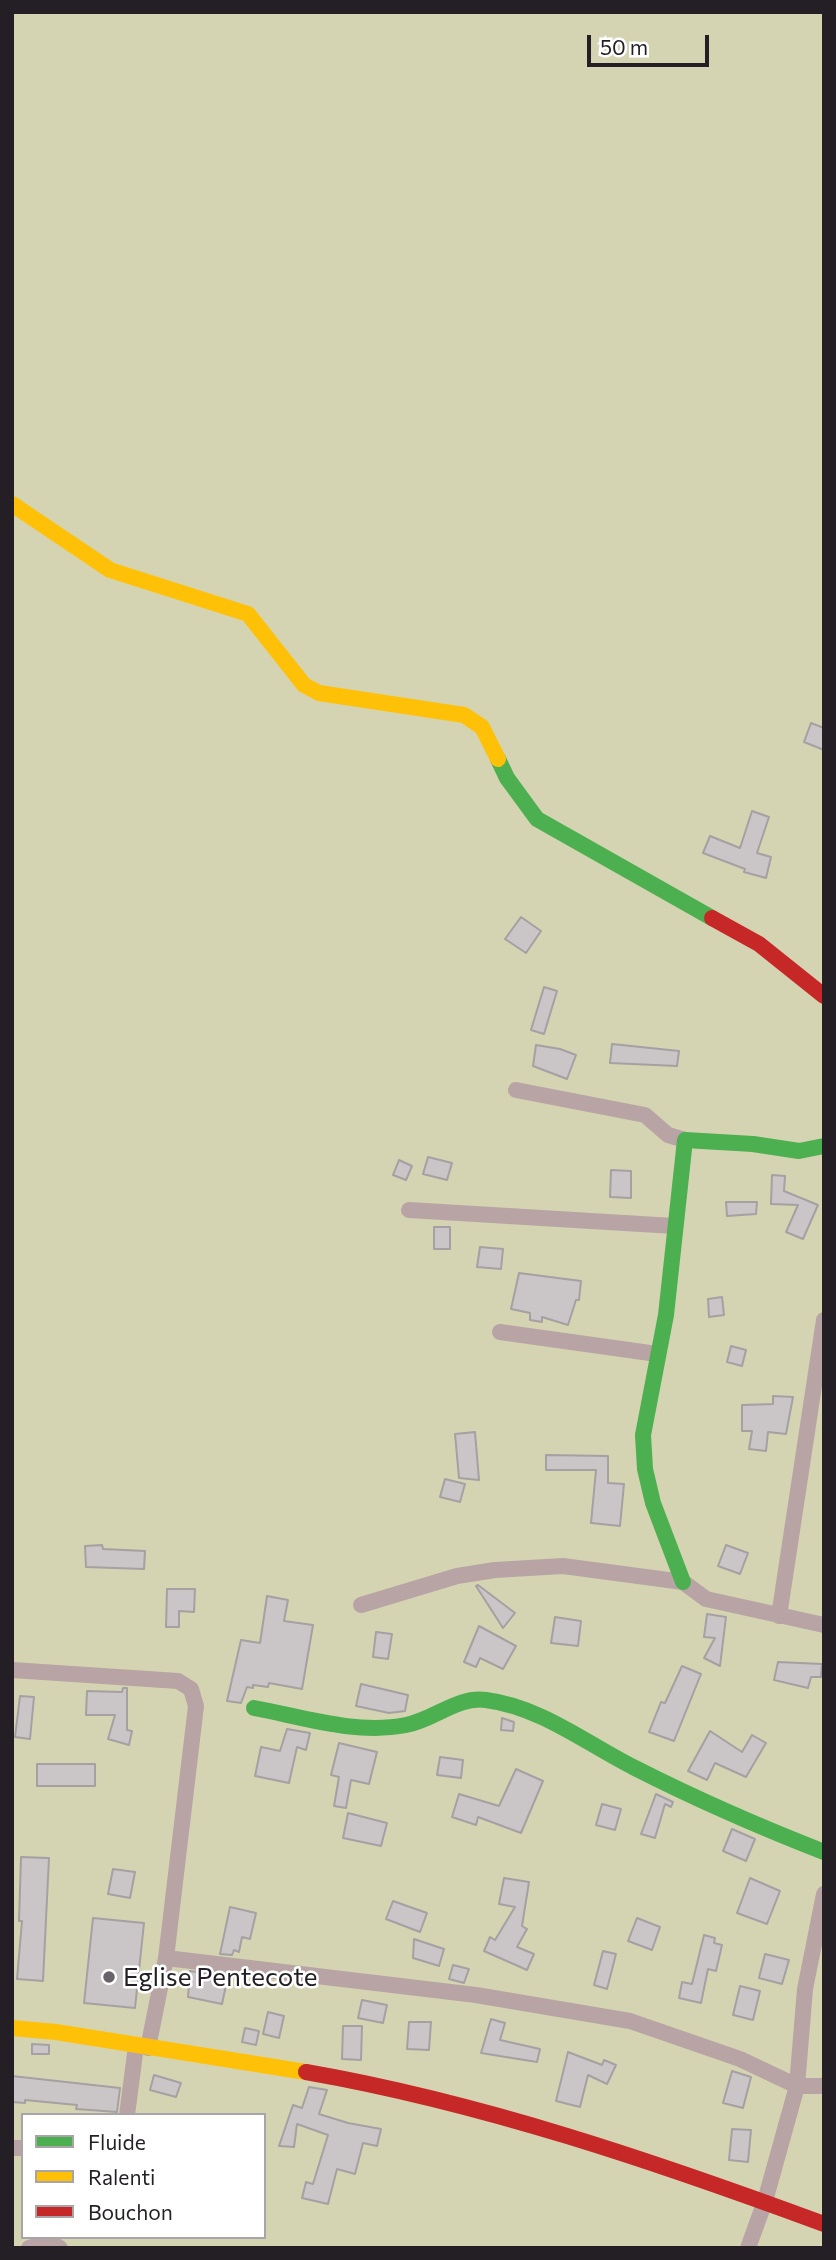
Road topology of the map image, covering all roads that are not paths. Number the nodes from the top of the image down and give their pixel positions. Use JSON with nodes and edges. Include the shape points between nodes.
{"nodes":[{"id":1,"x":12,"y":504,"type":"edge"},
{"id":2,"x":824,"y":996,"type":"edge"},
{"id":3,"x":516,"y":1090,"type":"dead end"},
{"id":4,"x":685,"y":1140,"type":"junction"},
{"id":5,"x":824,"y":1146,"type":"edge"},
{"id":6,"x":409,"y":1210,"type":"dead end"},
{"id":7,"x":674,"y":1226,"type":"junction"},
{"id":8,"x":824,"y":1320,"type":"edge"},
{"id":9,"x":500,"y":1332,"type":"dead end"},
{"id":10,"x":657,"y":1354,"type":"junction"},
{"id":11,"x":683,"y":1582,"type":"junction"},
{"id":12,"x":361,"y":1605,"type":"dead end"},
{"id":13,"x":779,"y":1616,"type":"junction"},
{"id":14,"x":824,"y":1625,"type":"edge"},
{"id":15,"x":12,"y":1670,"type":"edge"},
{"id":16,"x":254,"y":1708,"type":"dead end"},
{"id":17,"x":824,"y":1852,"type":"edge"},
{"id":18,"x":824,"y":1894,"type":"edge"},
{"id":19,"x":166,"y":1958,"type":"junction"},
{"id":20,"x":12,"y":2028,"type":"edge"},
{"id":21,"x":142,"y":2047,"type":"junction"},
{"id":22,"x":797,"y":2086,"type":"junction"},
{"id":23,"x":824,"y":2086,"type":"edge"},
{"id":24,"x":127,"y":2113,"type":"edge"},
{"id":25,"x":765,"y":2201,"type":"junction"},
{"id":26,"x":824,"y":2224,"type":"edge"},
{"id":27,"x":29,"y":2248,"type":"edge"},
{"id":28,"x":60,"y":2248,"type":"edge"},
{"id":29,"x":748,"y":2248,"type":"edge"}],
"edges":[{"from":1,"to":2,"type":"street","via":[[110,570],[248,614],[304,685],[319,693],[464,715],[482,727],[507,778],[537,819],[759,944]]},
{"from":3,"to":4,"type":"street","via":[[645,1115],[668,1135]]},
{"from":4,"to":5,"type":"street","via":[[799,1152]]},
{"from":4,"to":7,"type":"street"},
{"from":6,"to":7,"type":"street"},
{"from":7,"to":10,"type":"street","via":[[666,1315]]},
{"from":8,"to":13,"type":"street"},
{"from":9,"to":10,"type":"street"},
{"from":10,"to":11,"type":"street","via":[[645,1415],[645,1469]]},
{"from":11,"to":12,"type":"street","via":[[563,1566],[536,1567],[457,1576]]},
{"from":11,"to":13,"type":"street","via":[[706,1599]]},
{"from":13,"to":14,"type":"street"},
{"from":15,"to":19,"type":"street","via":[[178,1681],[191,1689],[196,1706]]},
{"from":16,"to":17,"type":"street","via":[[379,1727],[406,1725],[484,1699],[535,1715],[743,1820]]},
{"from":18,"to":22,"type":"street","via":[[805,1989]]},
{"from":19,"to":21,"type":"street"},
{"from":19,"to":22,"type":"street","via":[[476,1995],[630,2021],[740,2059]]},
{"from":20,"to":21,"type":"street"},
{"from":21,"to":24,"type":"street"},
{"from":21,"to":25,"type":"street","via":[[395,2090],[535,2127]]},
{"from":22,"to":23,"type":"street"},
{"from":22,"to":25,"type":"street"},
{"from":25,"to":26,"type":"street"},
{"from":25,"to":29,"type":"street"},
{"from":27,"to":28,"type":"street","via":[[50,2242]]}]}
